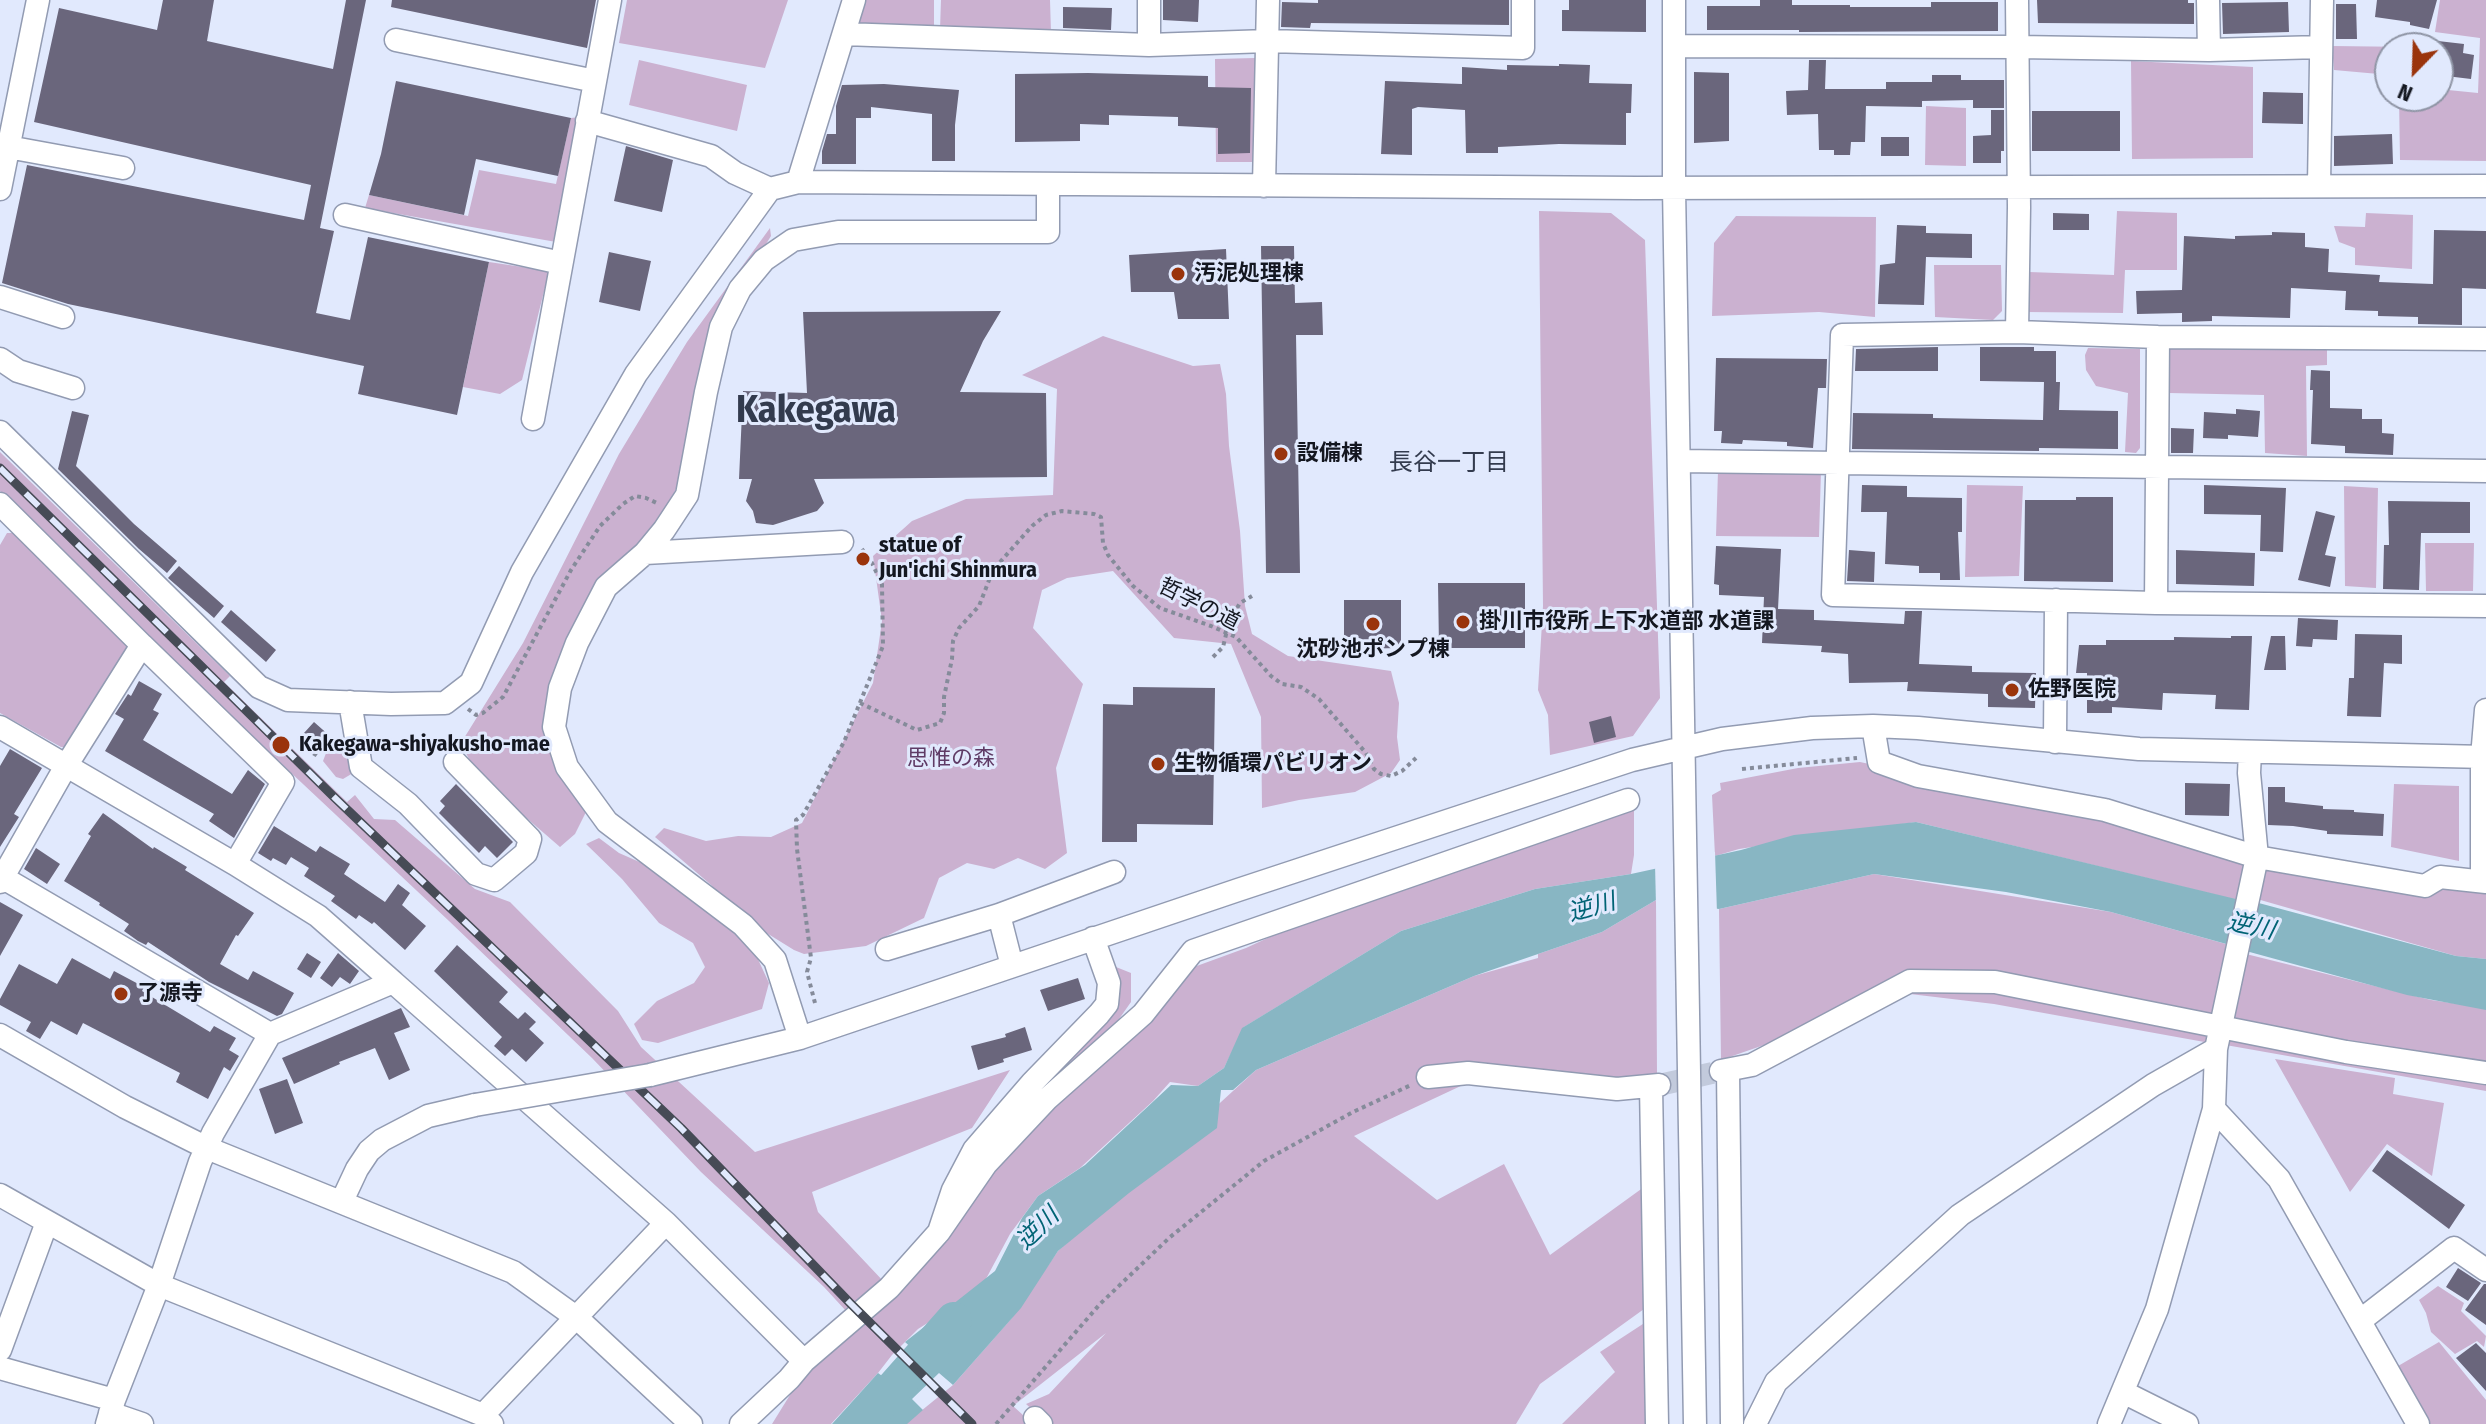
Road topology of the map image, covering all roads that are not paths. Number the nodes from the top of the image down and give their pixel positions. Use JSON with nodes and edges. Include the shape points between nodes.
{"nodes":[{"id":1,"x":38,"y":0,"type":"edge"},
{"id":2,"x":610,"y":0,"type":"edge"},
{"id":3,"x":854,"y":0,"type":"edge"},
{"id":4,"x":1149,"y":0,"type":"edge"},
{"id":5,"x":1268,"y":0,"type":"edge"},
{"id":6,"x":1523,"y":0,"type":"edge"},
{"id":7,"x":1674,"y":0,"type":"edge"},
{"id":8,"x":2017,"y":0,"type":"edge"},
{"id":9,"x":2208,"y":0,"type":"edge"},
{"id":10,"x":2322,"y":0,"type":"edge"},
{"id":11,"x":844,"y":34,"type":"junction"},
{"id":12,"x":396,"y":40,"type":"dead end"},
{"id":13,"x":1268,"y":41,"type":"junction"},
{"id":14,"x":1149,"y":45,"type":"junction"},
{"id":15,"x":1675,"y":46,"type":"junction"},
{"id":16,"x":2018,"y":47,"type":"junction"},
{"id":17,"x":2321,"y":47,"type":"junction"},
{"id":18,"x":2209,"y":50,"type":"junction"},
{"id":19,"x":595,"y":81,"type":"junction"},
{"id":20,"x":587,"y":121,"type":"junction"},
{"id":21,"x":8,"y":147,"type":"junction"},
{"id":22,"x":123,"y":168,"type":"dead end"},
{"id":23,"x":798,"y":182,"type":"junction"},
{"id":24,"x":1048,"y":185,"type":"junction"},
{"id":25,"x":2319,"y":185,"type":"junction"},
{"id":26,"x":1264,"y":186,"type":"junction"},
{"id":27,"x":2486,"y":186,"type":"edge"},
{"id":28,"x":1674,"y":188,"type":"junction"},
{"id":29,"x":2019,"y":188,"type":"junction"},
{"id":30,"x":0,"y":189,"type":"edge"},
{"id":31,"x":770,"y":189,"type":"junction"},
{"id":32,"x":345,"y":215,"type":"dead end"},
{"id":33,"x":561,"y":263,"type":"junction"},
{"id":34,"x":0,"y":297,"type":"edge"},
{"id":35,"x":63,"y":317,"type":"dead end"},
{"id":36,"x":2017,"y":332,"type":"junction"},
{"id":37,"x":2158,"y":337,"type":"junction"},
{"id":38,"x":2486,"y":339,"type":"edge"},
{"id":39,"x":0,"y":359,"type":"edge"},
{"id":40,"x":73,"y":388,"type":"dead end"},
{"id":41,"x":533,"y":419,"type":"dead end"},
{"id":42,"x":0,"y":432,"type":"edge"},
{"id":43,"x":1679,"y":461,"type":"junction"},
{"id":44,"x":1837,"y":463,"type":"junction"},
{"id":45,"x":2158,"y":465,"type":"junction"},
{"id":46,"x":2486,"y":471,"type":"edge"},
{"id":47,"x":3,"y":514,"type":"edge"},
{"id":48,"x":849,"y":542,"type":"road end"},
{"id":49,"x":645,"y":553,"type":"junction"},
{"id":50,"x":2056,"y":600,"type":"junction"},
{"id":51,"x":2156,"y":603,"type":"junction"},
{"id":52,"x":2486,"y":606,"type":"edge"},
{"id":53,"x":142,"y":645,"type":"junction"},
{"id":54,"x":350,"y":702,"type":"junction"},
{"id":55,"x":2486,"y":710,"type":"edge"},
{"id":56,"x":1873,"y":726,"type":"junction"},
{"id":57,"x":0,"y":727,"type":"edge"},
{"id":58,"x":2055,"y":742,"type":"junction"},
{"id":59,"x":1684,"y":747,"type":"junction"},
{"id":60,"x":2250,"y":752,"type":"junction"},
{"id":61,"x":2484,"y":757,"type":"edge"},
{"id":62,"x":455,"y":762,"type":"dead end"},
{"id":63,"x":66,"y":766,"type":"junction"},
{"id":64,"x":1628,"y":800,"type":"dead end"},
{"id":65,"x":2257,"y":857,"type":"junction"},
{"id":66,"x":235,"y":864,"type":"junction"},
{"id":67,"x":1114,"y":872,"type":"dead end"},
{"id":68,"x":1,"y":879,"type":"edge"},
{"id":69,"x":2484,"y":881,"type":"edge"},
{"id":70,"x":999,"y":915,"type":"junction"},
{"id":71,"x":1093,"y":938,"type":"junction"},
{"id":72,"x":887,"y":949,"type":"dead end"},
{"id":73,"x":1012,"y":966,"type":"junction"},
{"id":74,"x":393,"y":982,"type":"junction"},
{"id":75,"x":2222,"y":1027,"type":"junction"},
{"id":76,"x":270,"y":1034,"type":"junction"},
{"id":77,"x":0,"y":1035,"type":"edge"},
{"id":78,"x":800,"y":1038,"type":"junction"},
{"id":79,"x":2216,"y":1049,"type":"junction"},
{"id":80,"x":2486,"y":1073,"type":"edge"},
{"id":81,"x":1428,"y":1077,"type":"road end"},
{"id":82,"x":2214,"y":1109,"type":"junction"},
{"id":83,"x":207,"y":1148,"type":"junction"},
{"id":84,"x":0,"y":1195,"type":"edge"},
{"id":85,"x":342,"y":1201,"type":"junction"},
{"id":86,"x":47,"y":1222,"type":"junction"},
{"id":87,"x":666,"y":1223,"type":"junction"},
{"id":88,"x":939,"y":1232,"type":"junction"},
{"id":89,"x":2486,"y":1270,"type":"edge"},
{"id":90,"x":159,"y":1285,"type":"junction"},
{"id":91,"x":577,"y":1318,"type":"junction"},
{"id":92,"x":2361,"y":1320,"type":"junction"},
{"id":93,"x":0,"y":1350,"type":"edge"},
{"id":94,"x":804,"y":1361,"type":"junction"},
{"id":95,"x":0,"y":1368,"type":"edge"},
{"id":96,"x":2123,"y":1392,"type":"junction"},
{"id":97,"x":111,"y":1412,"type":"edge"},
{"id":98,"x":487,"y":1420,"type":"edge"},
{"id":99,"x":142,"y":1424,"type":"edge"},
{"id":100,"x":691,"y":1424,"type":"edge"},
{"id":101,"x":741,"y":1424,"type":"edge"},
{"id":102,"x":1657,"y":1424,"type":"edge"},
{"id":103,"x":1695,"y":1424,"type":"edge"},
{"id":104,"x":1732,"y":1424,"type":"edge"},
{"id":105,"x":1755,"y":1424,"type":"edge"},
{"id":106,"x":2109,"y":1424,"type":"edge"},
{"id":107,"x":2187,"y":1424,"type":"edge"},
{"id":108,"x":2418,"y":1424,"type":"edge"}],
"edges":[{"from":1,"to":21,"type":"street"},
{"from":2,"to":19,"type":"street"},
{"from":3,"to":11,"type":"street"},
{"from":4,"to":14,"type":"street"},
{"from":5,"to":13,"type":"street"},
{"from":6,"to":13,"type":"street","via":[[1523,48]]},
{"from":7,"to":15,"type":"street"},
{"from":8,"to":16,"type":"street"},
{"from":9,"to":18,"type":"street"},
{"from":10,"to":17,"type":"street"},
{"from":11,"to":14,"type":"street"},
{"from":11,"to":23,"type":"street"},
{"from":12,"to":19,"type":"street"},
{"from":13,"to":14,"type":"street"},
{"from":13,"to":26,"type":"street"},
{"from":15,"to":16,"type":"street"},
{"from":15,"to":28,"type":"street"},
{"from":16,"to":18,"type":"street"},
{"from":16,"to":29,"type":"street"},
{"from":17,"to":18,"type":"street"},
{"from":17,"to":25,"type":"street"},
{"from":19,"to":20,"type":"street"},
{"from":20,"to":31,"type":"street","via":[[711,156]]},
{"from":20,"to":33,"type":"street"},
{"from":21,"to":22,"type":"street"},
{"from":21,"to":30,"type":"street"},
{"from":23,"to":24,"type":"street"},
{"from":23,"to":31,"type":"street"},
{"from":24,"to":26,"type":"street"},
{"from":24,"to":49,"type":"street","via":[[1048,232],[838,232],[793,240],[764,260],[740,289],[721,327],[687,495]]},
{"from":25,"to":27,"type":"street"},
{"from":25,"to":29,"type":"street"},
{"from":26,"to":28,"type":"street"},
{"from":28,"to":29,"type":"street"},
{"from":28,"to":43,"type":"street"},
{"from":29,"to":36,"type":"street"},
{"from":31,"to":54,"type":"street","via":[[636,374],[522,572],[471,683],[445,703]]},
{"from":32,"to":33,"type":"street"},
{"from":33,"to":41,"type":"street"},
{"from":34,"to":35,"type":"street"},
{"from":36,"to":37,"type":"street"},
{"from":36,"to":44,"type":"street","via":[[1842,335]]},
{"from":37,"to":38,"type":"street"},
{"from":37,"to":45,"type":"street"},
{"from":39,"to":40,"type":"street","via":[[18,371]]},
{"from":42,"to":54,"type":"street","via":[[259,687],[288,700]]},
{"from":43,"to":44,"type":"street"},
{"from":43,"to":59,"type":"street"},
{"from":44,"to":45,"type":"street"},
{"from":44,"to":50,"type":"street","via":[[1833,595]]},
{"from":45,"to":46,"type":"street"},
{"from":45,"to":51,"type":"street"},
{"from":47,"to":53,"type":"street"},
{"from":48,"to":49,"type":"street"},
{"from":49,"to":78,"type":"street","via":[[606,587],[560,688],[554,727],[567,767],[607,822],[743,925],[775,960]]},
{"from":50,"to":51,"type":"street"},
{"from":50,"to":58,"type":"street"},
{"from":51,"to":52,"type":"street"},
{"from":53,"to":63,"type":"street"},
{"from":53,"to":66,"type":"street","via":[[283,782]]},
{"from":54,"to":62,"type":"street","via":[[361,767],[408,804],[476,874],[494,880],[526,853],[530,839]]},
{"from":55,"to":61,"type":"street"},
{"from":56,"to":58,"type":"street"},
{"from":56,"to":59,"type":"street","via":[[1812,728]]},
{"from":56,"to":65,"type":"street","via":[[1879,762],[1918,776],[2105,810]]},
{"from":57,"to":63,"type":"street"},
{"from":58,"to":60,"type":"street"},
{"from":59,"to":71,"type":"street"},
{"from":59,"to":103,"type":"street"},
{"from":60,"to":61,"type":"street"},
{"from":60,"to":65,"type":"street"},
{"from":61,"to":69,"type":"street"},
{"from":63,"to":66,"type":"street"},
{"from":63,"to":68,"type":"street"},
{"from":64,"to":88,"type":"street","via":[[1193,951],[1143,1014],[1047,1099],[986,1164]]},
{"from":65,"to":69,"type":"street","via":[[2425,886],[2440,877]]},
{"from":65,"to":75,"type":"street"},
{"from":66,"to":74,"type":"street","via":[[318,916]]},
{"from":67,"to":70,"type":"street"},
{"from":68,"to":76,"type":"street"},
{"from":70,"to":72,"type":"street"},
{"from":70,"to":73,"type":"street"},
{"from":71,"to":73,"type":"street"},
{"from":71,"to":88,"type":"street","via":[[1109,983],[1107,1004],[974,1150]]},
{"from":73,"to":78,"type":"street"},
{"from":74,"to":76,"type":"street"},
{"from":74,"to":87,"type":"street"},
{"from":75,"to":79,"type":"street"},
{"from":75,"to":80,"type":"street"},
{"from":75,"to":104,"type":"street","via":[[1995,982],[1910,981],[1752,1065],[1724,1070]]},
{"from":76,"to":83,"type":"street"},
{"from":77,"to":83,"type":"street"},
{"from":78,"to":85,"type":"street","bridge":true,"via":[[650,1075],[428,1116],[369,1151]]},
{"from":79,"to":82,"type":"street"},
{"from":79,"to":105,"type":"street","via":[[2153,1085],[1960,1215],[1776,1382]]},
{"from":81,"to":102,"type":"street","via":[[1468,1073],[1617,1089],[1655,1085]]},
{"from":82,"to":92,"type":"street","via":[[2279,1179]]},
{"from":82,"to":96,"type":"street","via":[[2157,1309]]},
{"from":83,"to":85,"type":"street"},
{"from":83,"to":90,"type":"street"},
{"from":84,"to":86,"type":"street"},
{"from":85,"to":91,"type":"street","via":[[513,1272]]},
{"from":86,"to":90,"type":"street"},
{"from":86,"to":93,"type":"street"},
{"from":87,"to":91,"type":"street"},
{"from":87,"to":94,"type":"street"},
{"from":88,"to":94,"type":"street","via":[[889,1288]]},
{"from":89,"to":92,"type":"street","via":[[2454,1248]]},
{"from":90,"to":97,"type":"street"},
{"from":90,"to":98,"type":"street"},
{"from":91,"to":98,"type":"street"},
{"from":91,"to":100,"type":"street"},
{"from":92,"to":108,"type":"street"},
{"from":94,"to":101,"type":"street"},
{"from":95,"to":97,"type":"street"},
{"from":96,"to":106,"type":"street"},
{"from":96,"to":107,"type":"street"},
{"from":97,"to":99,"type":"street"}]}
